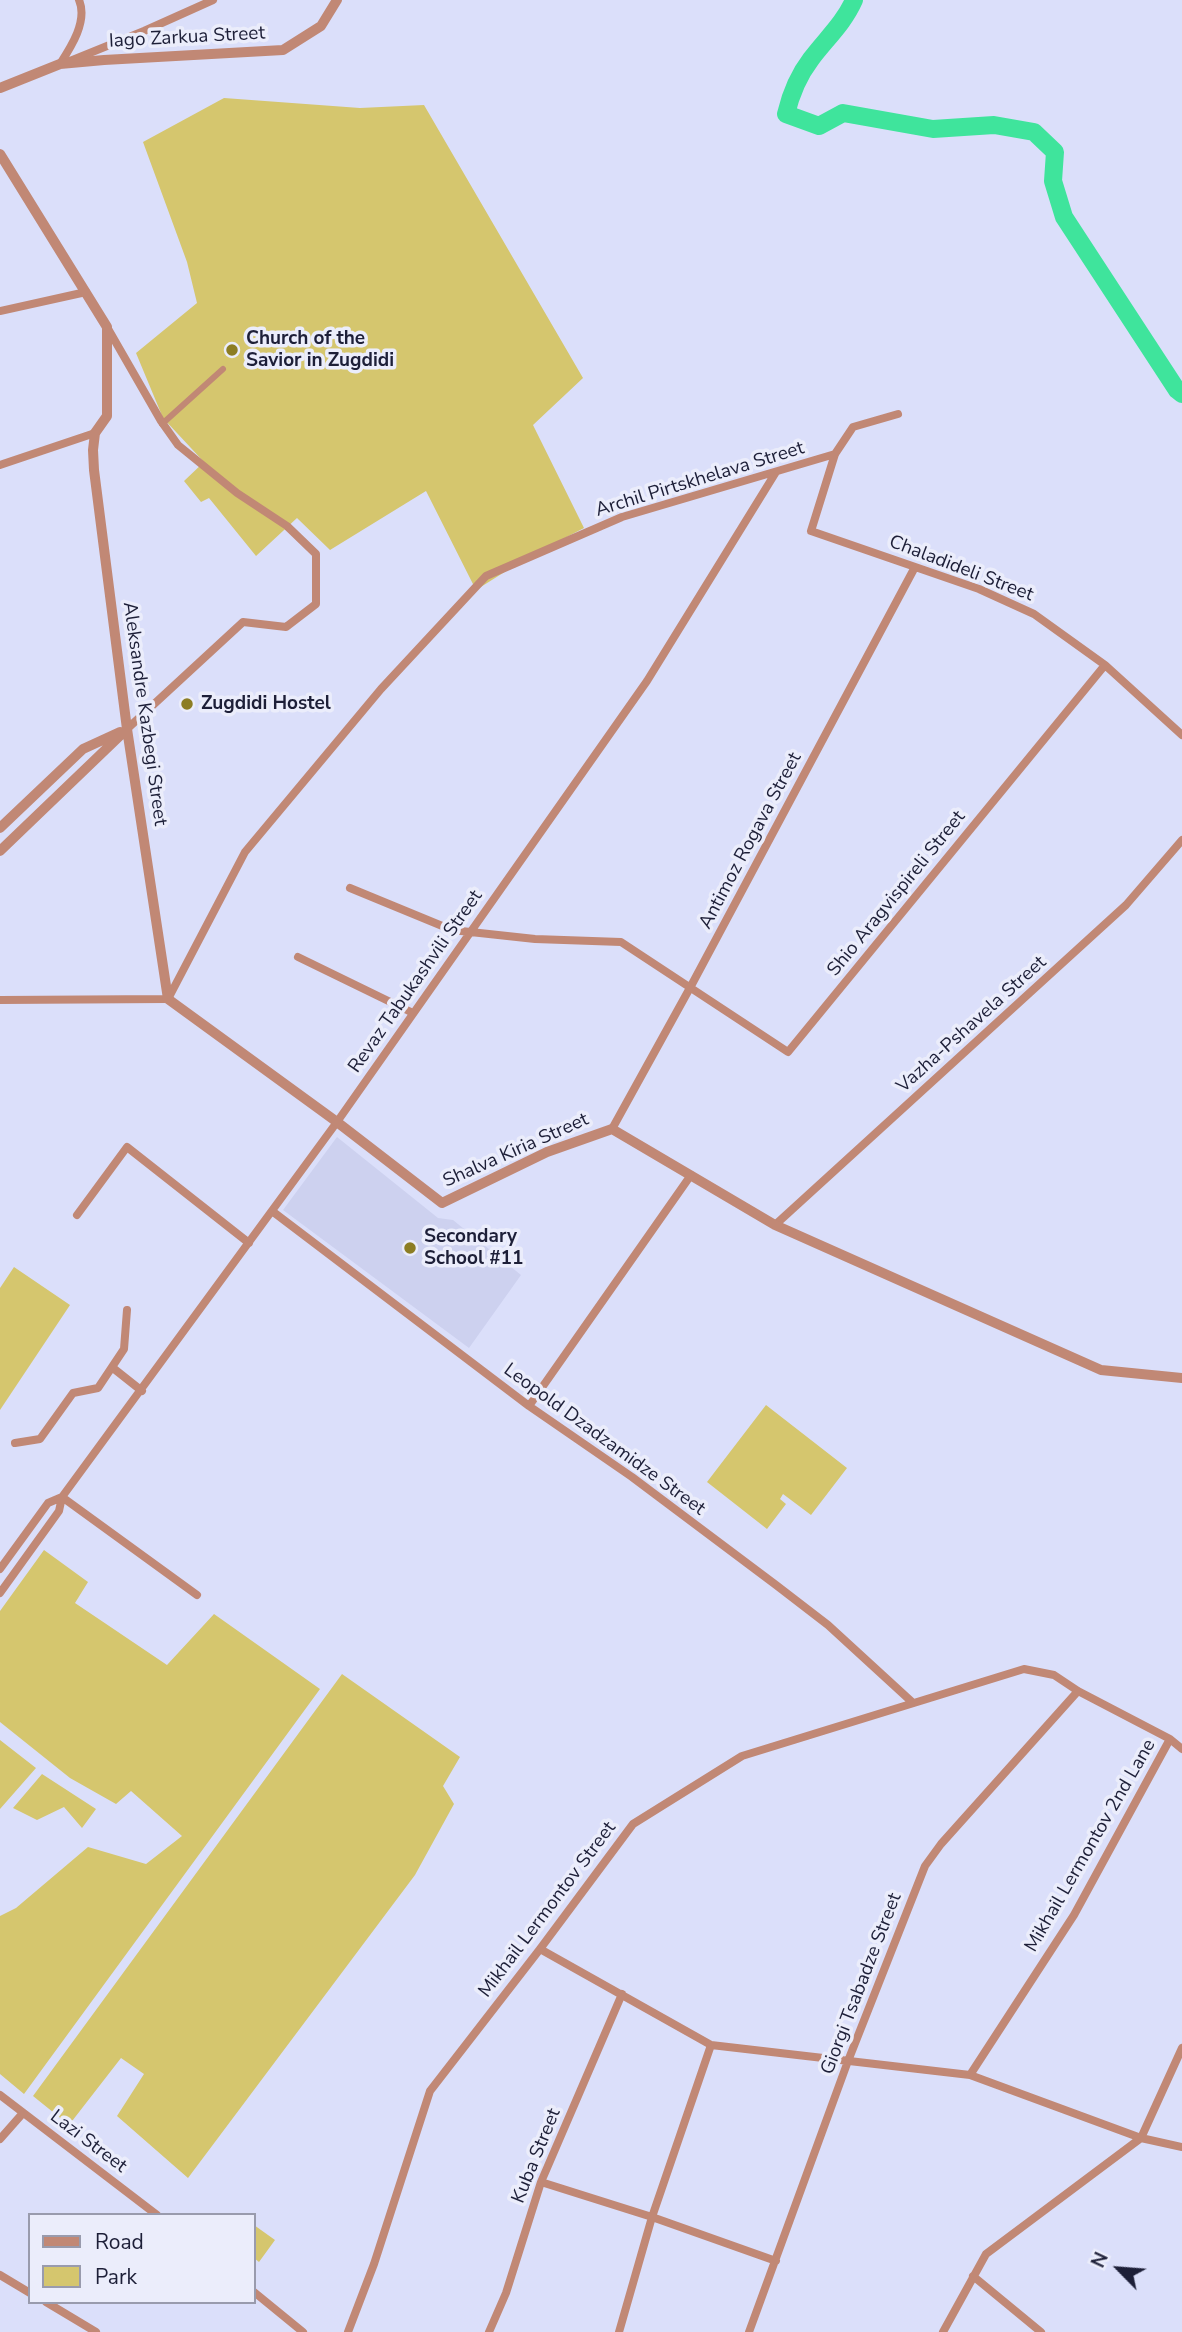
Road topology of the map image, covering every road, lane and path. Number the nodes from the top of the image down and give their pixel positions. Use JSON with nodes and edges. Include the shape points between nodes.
{"nodes":[{"id":1,"x":79,"y":0,"type":"edge"},
{"id":2,"x":213,"y":0,"type":"edge"},
{"id":3,"x":337,"y":0,"type":"edge"},
{"id":4,"x":60,"y":64,"type":"junction"},
{"id":5,"x":0,"y":88,"type":"edge"},
{"id":6,"x":0,"y":154,"type":"edge"},
{"id":7,"x":86,"y":292,"type":"junction"},
{"id":8,"x":0,"y":311,"type":"edge"},
{"id":9,"x":107,"y":327,"type":"junction"},
{"id":10,"x":223,"y":369,"type":"dead end"},
{"id":11,"x":898,"y":414,"type":"dead end"},
{"id":12,"x":163,"y":424,"type":"junction"},
{"id":13,"x":95,"y":433,"type":"junction"},
{"id":14,"x":835,"y":454,"type":"junction"},
{"id":15,"x":0,"y":465,"type":"edge"},
{"id":16,"x":776,"y":472,"type":"junction"},
{"id":17,"x":915,"y":567,"type":"junction"},
{"id":18,"x":1105,"y":665,"type":"junction"},
{"id":19,"x":127,"y":729,"type":"junction"},
{"id":20,"x":1182,"y":735,"type":"edge"},
{"id":21,"x":0,"y":828,"type":"edge"},
{"id":22,"x":1182,"y":840,"type":"edge"},
{"id":23,"x":0,"y":851,"type":"edge"},
{"id":24,"x":350,"y":888,"type":"dead end"},
{"id":25,"x":470,"y":933,"type":"junction"},
{"id":26,"x":298,"y":957,"type":"dead end"},
{"id":27,"x":691,"y":986,"type":"junction"},
{"id":28,"x":168,"y":999,"type":"junction"},
{"id":29,"x":0,"y":1000,"type":"edge"},
{"id":30,"x":413,"y":1013,"type":"junction"},
{"id":31,"x":337,"y":1122,"type":"junction"},
{"id":32,"x":612,"y":1129,"type":"junction"},
{"id":33,"x":691,"y":1175,"type":"junction"},
{"id":34,"x":272,"y":1211,"type":"junction"},
{"id":35,"x":77,"y":1214,"type":"dead end"},
{"id":36,"x":775,"y":1225,"type":"junction"},
{"id":37,"x":249,"y":1244,"type":"junction"},
{"id":38,"x":127,"y":1310,"type":"dead end"},
{"id":39,"x":113,"y":1368,"type":"junction"},
{"id":40,"x":1182,"y":1378,"type":"edge"},
{"id":41,"x":142,"y":1391,"type":"junction"},
{"id":42,"x":529,"y":1406,"type":"junction"},
{"id":43,"x":15,"y":1443,"type":"dead end"},
{"id":44,"x":62,"y":1497,"type":"junction"},
{"id":45,"x":0,"y":1569,"type":"edge"},
{"id":46,"x":0,"y":1593,"type":"edge"},
{"id":47,"x":197,"y":1595,"type":"dead end"},
{"id":48,"x":1078,"y":1691,"type":"junction"},
{"id":49,"x":912,"y":1702,"type":"junction"},
{"id":50,"x":1170,"y":1739,"type":"junction"},
{"id":51,"x":1182,"y":1749,"type":"edge"},
{"id":52,"x":540,"y":1949,"type":"junction"},
{"id":53,"x":621,"y":1994,"type":"junction"},
{"id":54,"x":711,"y":2045,"type":"junction"},
{"id":55,"x":1182,"y":2048,"type":"edge"},
{"id":56,"x":848,"y":2061,"type":"junction"},
{"id":57,"x":970,"y":2075,"type":"junction"},
{"id":58,"x":0,"y":2095,"type":"edge"},
{"id":59,"x":23,"y":2113,"type":"junction"},
{"id":60,"x":1141,"y":2138,"type":"junction"},
{"id":61,"x":0,"y":2139,"type":"edge"},
{"id":62,"x":1182,"y":2147,"type":"edge"},
{"id":63,"x":541,"y":2182,"type":"junction"},
{"id":64,"x":154,"y":2213,"type":"edge"},
{"id":65,"x":652,"y":2217,"type":"junction"},
{"id":66,"x":776,"y":2261,"type":"junction"},
{"id":67,"x":0,"y":2275,"type":"edge"},
{"id":68,"x":973,"y":2276,"type":"junction"},
{"id":69,"x":28,"y":2292,"type":"edge"},
{"id":70,"x":256,"y":2294,"type":"edge"},
{"id":71,"x":49,"y":2304,"type":"edge"},
{"id":72,"x":96,"y":2332,"type":"edge"},
{"id":73,"x":303,"y":2332,"type":"edge"},
{"id":74,"x":348,"y":2332,"type":"edge"},
{"id":75,"x":489,"y":2332,"type":"edge"},
{"id":76,"x":619,"y":2332,"type":"edge"},
{"id":77,"x":749,"y":2332,"type":"edge"},
{"id":78,"x":943,"y":2332,"type":"edge"},
{"id":79,"x":1041,"y":2332,"type":"edge"}],
"edges":[{"from":1,"to":4,"type":"street","via":[[82,7],[76,37]]},
{"from":2,"to":4,"type":"street"},
{"from":3,"to":4,"type":"street","name":"Iago Zarkua Street","via":[[321,26],[283,50]]},
{"from":4,"to":5,"type":"street","name":"Iago Zarkua Street"},
{"from":6,"to":7,"type":"street"},
{"from":7,"to":8,"type":"street"},
{"from":7,"to":9,"type":"street"},
{"from":9,"to":12,"type":"street"},
{"from":9,"to":13,"type":"street","name":"Aleksandre Kazbegi Street","via":[[107,416]]},
{"from":10,"to":12,"type":"street"},
{"from":11,"to":14,"type":"street","via":[[853,427]]},
{"from":12,"to":19,"type":"street","via":[[178,445],[287,526],[316,554],[316,604],[286,626],[243,622]]},
{"from":13,"to":15,"type":"street"},
{"from":13,"to":19,"type":"street","name":"Aleksandre Kazbegi Street","via":[[94,470]]},
{"from":14,"to":16,"type":"street","name":"Archil Pirtskhelava Street"},
{"from":14,"to":17,"type":"street","name":"Chaladideli Street","via":[[811,531]]},
{"from":16,"to":25,"type":"street","name":"Revaz Tabukashvili Street","via":[[647,681]]},
{"from":16,"to":28,"type":"street","name":"Archil Pirtskhelava Street","via":[[622,517],[486,576],[381,690],[245,852]]},
{"from":17,"to":18,"type":"street","name":"Chaladideli Street","via":[[1034,614]]},
{"from":17,"to":27,"type":"street","name":"Antimoz Rogava Street"},
{"from":18,"to":20,"type":"street","name":"Chaladideli Street"},
{"from":18,"to":27,"type":"street","name":"Shio Aragvispireli Street","via":[[788,1052]]},
{"from":19,"to":21,"type":"street","via":[[83,749]]},
{"from":19,"to":23,"type":"street"},
{"from":19,"to":28,"type":"street","name":"Aleksandre Kazbegi Street"},
{"from":22,"to":36,"type":"street","name":"Vazha-Pshavela Street","via":[[1126,905]]},
{"from":24,"to":25,"type":"street"},
{"from":25,"to":27,"type":"street","via":[[621,942]]},
{"from":25,"to":30,"type":"street","name":"Revaz Tabukashvili Street"},
{"from":26,"to":30,"type":"street"},
{"from":27,"to":32,"type":"street","name":"Antimoz Rogava Street"},
{"from":28,"to":29,"type":"street"},
{"from":28,"to":31,"type":"street","name":"Shalva Kiria Street"},
{"from":30,"to":31,"type":"street","name":"Revaz Tabukashvili Street"},
{"from":31,"to":32,"type":"street","name":"Shalva Kiria Street","via":[[442,1203],[547,1152]]},
{"from":31,"to":34,"type":"street","name":"Revaz Tabukashvili Street"},
{"from":32,"to":33,"type":"street","name":"Shalva Kiria Street"},
{"from":33,"to":36,"type":"street","name":"Shalva Kiria Street"},
{"from":33,"to":42,"type":"street"},
{"from":34,"to":37,"type":"street","name":"Revaz Tabukashvili Street"},
{"from":34,"to":42,"type":"street","name":"Leopold Dzadzamidze Street"},
{"from":35,"to":37,"type":"street","via":[[127,1147]]},
{"from":36,"to":40,"type":"street","name":"Shalva Kiria Street","via":[[1101,1370]]},
{"from":37,"to":41,"type":"street","name":"Revaz Tabukashvili Street"},
{"from":38,"to":39,"type":"street","via":[[124,1349]]},
{"from":39,"to":41,"type":"street"},
{"from":39,"to":43,"type":"street","via":[[98,1388],[73,1394],[40,1439]]},
{"from":41,"to":44,"type":"street","name":"Revaz Tabukashvili Street"},
{"from":42,"to":49,"type":"street","name":"Leopold Dzadzamidze Street","via":[[632,1477],[828,1625]]},
{"from":44,"to":45,"type":"street","name":"Revaz Tabukashvili Street","via":[[48,1503]]},
{"from":44,"to":46,"type":"street","name":"Revaz Tabukashvili Street","via":[[59,1511]]},
{"from":44,"to":47,"type":"street"},
{"from":48,"to":49,"type":"street","name":"Mikhail Lermontov Street","via":[[1054,1675],[1024,1669]]},
{"from":48,"to":50,"type":"street","name":"Mikhail Lermontov Street"},
{"from":48,"to":56,"type":"street","name":"Giorgi Tsabadze Street","via":[[925,1866]]},
{"from":49,"to":52,"type":"street","name":"Mikhail Lermontov Street","via":[[742,1756],[633,1824]]},
{"from":50,"to":51,"type":"street","name":"Mikhail Lermontov Street"},
{"from":50,"to":57,"type":"street","name":"Mikhail Lermontov 2nd Lane","via":[[1074,1915]]},
{"from":52,"to":53,"type":"street"},
{"from":52,"to":74,"type":"street","name":"Mikhail Lermontov Street","via":[[430,2091]]},
{"from":53,"to":54,"type":"street"},
{"from":53,"to":63,"type":"street","name":"Kuba Street"},
{"from":54,"to":56,"type":"street"},
{"from":54,"to":65,"type":"street"},
{"from":55,"to":60,"type":"street"},
{"from":56,"to":57,"type":"street"},
{"from":56,"to":66,"type":"street","name":"Giorgi Tsabadze Street"},
{"from":57,"to":60,"type":"street"},
{"from":58,"to":59,"type":"street","name":"Lazi Street"},
{"from":59,"to":61,"type":"street"},
{"from":59,"to":64,"type":"street","name":"Lazi Street"},
{"from":60,"to":62,"type":"street"},
{"from":60,"to":68,"type":"street","via":[[986,2254]]},
{"from":63,"to":65,"type":"street"},
{"from":63,"to":75,"type":"street","name":"Kuba Street"},
{"from":65,"to":66,"type":"street"},
{"from":65,"to":76,"type":"street"},
{"from":66,"to":77,"type":"street","name":"Giorgi Tsabadze Street"},
{"from":67,"to":69,"type":"street"},
{"from":68,"to":78,"type":"street"},
{"from":68,"to":79,"type":"street"},
{"from":70,"to":73,"type":"street"},
{"from":71,"to":72,"type":"street"}]}
